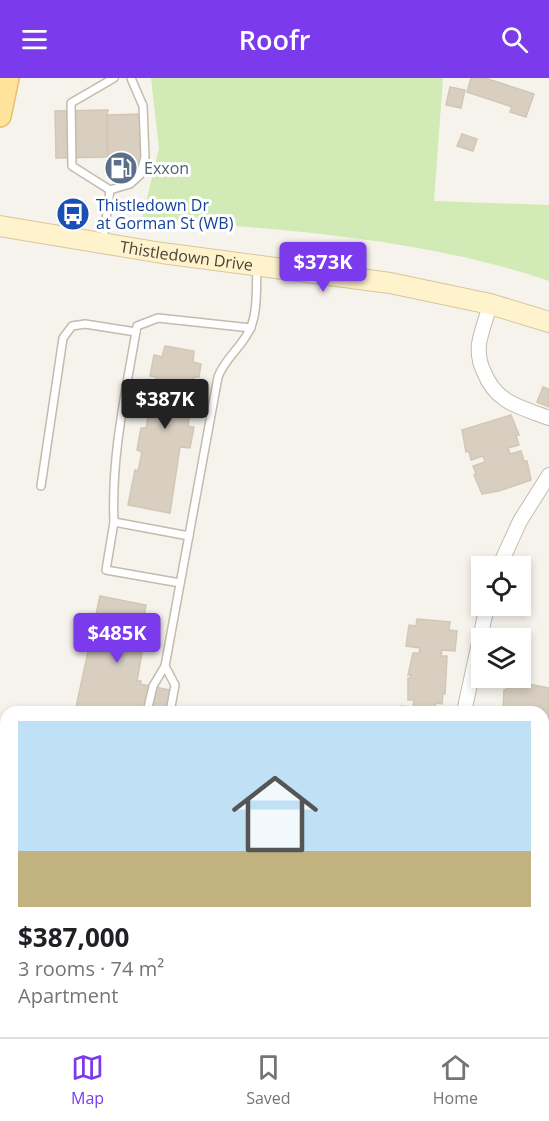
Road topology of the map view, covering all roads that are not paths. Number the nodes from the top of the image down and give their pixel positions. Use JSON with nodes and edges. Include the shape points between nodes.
{"nodes":[{"id":1,"x":8,"y":78,"type":"edge"},
{"id":2,"x":114,"y":78,"type":"edge"},
{"id":3,"x":131,"y":78,"type":"edge"},
{"id":4,"x":0,"y":116,"type":"edge"},
{"id":5,"x":110,"y":190,"type":"junction"},
{"id":6,"x":0,"y":226,"type":"edge"},
{"id":7,"x":103,"y":243,"type":"junction"},
{"id":8,"x":258,"y":265,"type":"junction"},
{"id":9,"x":490,"y":304,"type":"junction"},
{"id":10,"x":549,"y":321,"type":"edge"},
{"id":11,"x":251,"y":328,"type":"junction"},
{"id":12,"x":136,"y":332,"type":"junction"},
{"id":13,"x":549,"y":418,"type":"edge"},
{"id":14,"x":549,"y":475,"type":"edge"},
{"id":15,"x":41,"y":486,"type":"dead end"},
{"id":16,"x":114,"y":522,"type":"junction"},
{"id":17,"x":189,"y":536,"type":"junction"},
{"id":18,"x":503,"y":556,"type":"edge"},
{"id":19,"x":180,"y":583,"type":"junction"},
{"id":20,"x":485,"y":616,"type":"edge"},
{"id":21,"x":165,"y":666,"type":"junction"},
{"id":22,"x":148,"y":706,"type":"edge"},
{"id":23,"x":171,"y":706,"type":"edge"},
{"id":24,"x":466,"y":706,"type":"edge"}],
"edges":[{"from":1,"to":4,"type":"main road"},
{"from":2,"to":5,"type":"lane","via":[[71,103],[72,166]]},
{"from":3,"to":5,"type":"lane","via":[[143,106],[145,157],[140,175],[130,184]]},
{"from":5,"to":7,"type":"lane"},
{"from":6,"to":7,"type":"main road","name":"Thistledown Drive"},
{"from":7,"to":8,"type":"main road","name":"Thistledown Drive"},
{"from":8,"to":9,"type":"main road","name":"Thistledown Drive","via":[[390,283]]},
{"from":8,"to":11,"type":"lane"},
{"from":9,"to":10,"type":"main road","name":"Thistledown Drive"},
{"from":9,"to":13,"type":"street","via":[[479,345],[488,382],[513,405]]},
{"from":11,"to":12,"type":"lane","via":[[158,318],[137,326]]},
{"from":11,"to":17,"type":"lane","via":[[218,377]]},
{"from":12,"to":15,"type":"lane","via":[[85,324],[72,326],[63,338]]},
{"from":12,"to":16,"type":"lane","via":[[119,425]]},
{"from":14,"to":18,"type":"street"},
{"from":16,"to":17,"type":"lane"},
{"from":16,"to":19,"type":"lane","via":[[106,570]]},
{"from":17,"to":19,"type":"lane"},
{"from":19,"to":21,"type":"lane"},
{"from":20,"to":24,"type":"street"},
{"from":21,"to":22,"type":"lane","via":[[153,687]]},
{"from":21,"to":23,"type":"lane","via":[[175,686]]}]}
